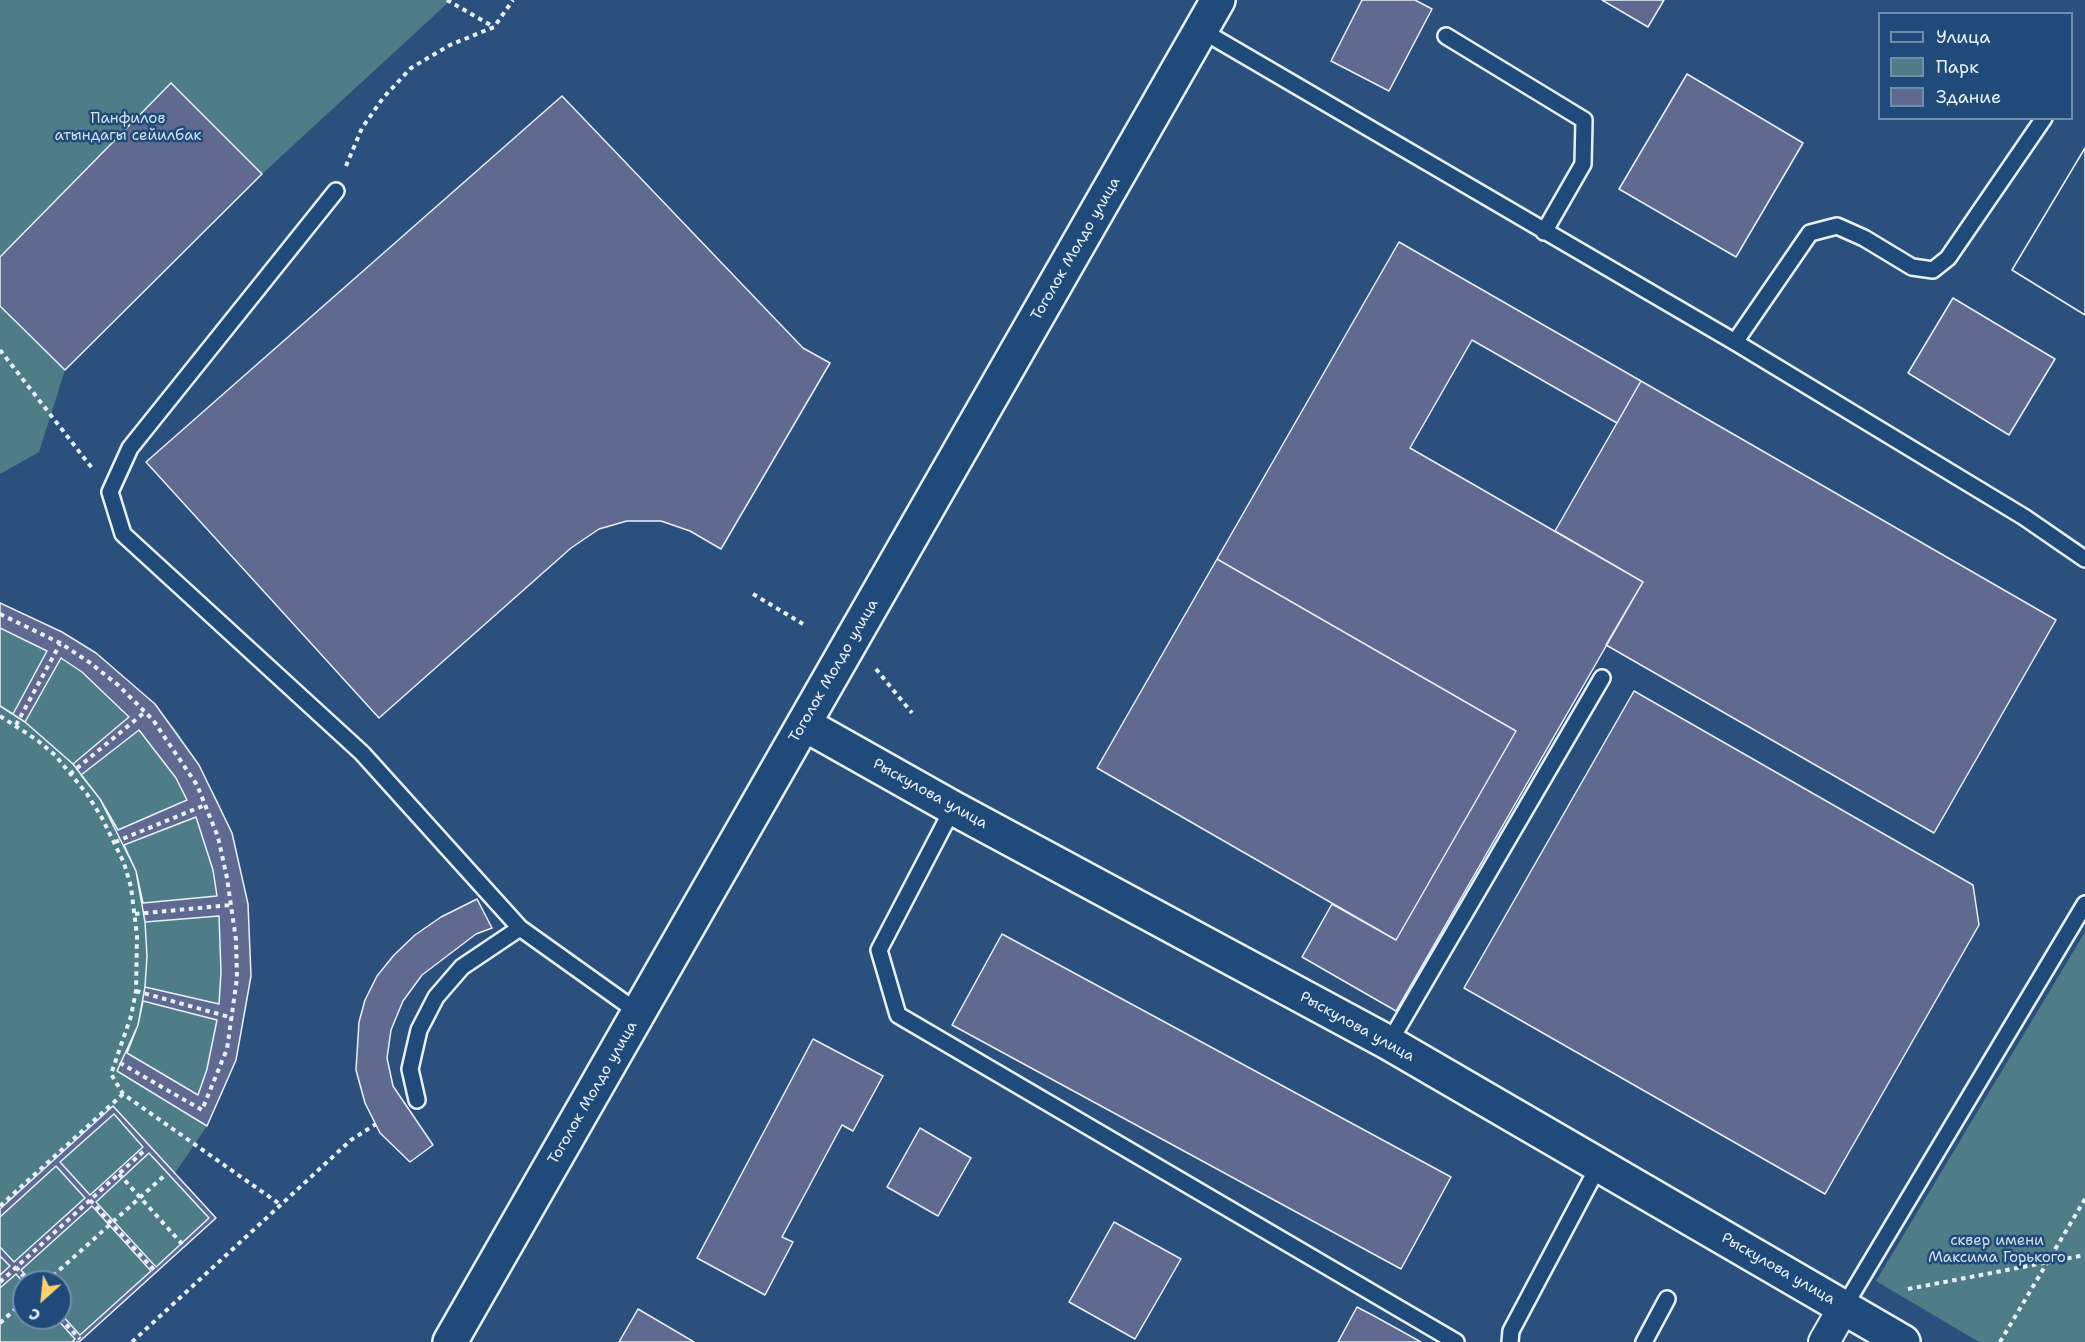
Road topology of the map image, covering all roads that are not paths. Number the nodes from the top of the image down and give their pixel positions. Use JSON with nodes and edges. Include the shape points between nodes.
{"nodes":[{"id":1,"x":1218,"y":0,"type":"edge"},
{"id":2,"x":1202,"y":30,"type":"junction"},
{"id":3,"x":1446,"y":36,"type":"dead end"},
{"id":4,"x":2043,"y":120,"type":"edge"},
{"id":5,"x":336,"y":191,"type":"road end"},
{"id":6,"x":1544,"y":232,"type":"junction"},
{"id":7,"x":1735,"y":342,"type":"junction"},
{"id":8,"x":2085,"y":559,"type":"edge"},
{"id":9,"x":1602,"y":678,"type":"dead end"},
{"id":10,"x":804,"y":724,"type":"junction"},
{"id":11,"x":953,"y":808,"type":"junction"},
{"id":12,"x":2085,"y":904,"type":"edge"},
{"id":13,"x":520,"y":928,"type":"junction"},
{"id":14,"x":639,"y":1012,"type":"junction"},
{"id":15,"x":1389,"y":1043,"type":"junction"},
{"id":16,"x":417,"y":1100,"type":"dead end"},
{"id":17,"x":1599,"y":1165,"type":"junction"},
{"id":18,"x":1667,"y":1299,"type":"dead end"},
{"id":19,"x":1844,"y":1307,"type":"junction"},
{"id":20,"x":450,"y":1342,"type":"edge"},
{"id":21,"x":1456,"y":1342,"type":"edge"},
{"id":22,"x":1510,"y":1342,"type":"edge"},
{"id":23,"x":1644,"y":1342,"type":"edge"},
{"id":24,"x":1824,"y":1342,"type":"edge"},
{"id":25,"x":1904,"y":1342,"type":"edge"}],
"edges":[{"from":1,"to":2,"type":"main road","name":"Тоголок Молдо улица"},
{"from":2,"to":6,"type":"lane"},
{"from":2,"to":10,"type":"main road","name":"Тоголок Молдо улица"},
{"from":3,"to":6,"type":"lane","via":[[1584,120],[1582,164]]},
{"from":4,"to":7,"type":"lane","via":[[1948,258],[1933,270],[1912,267],[1837,226],[1810,233]]},
{"from":5,"to":13,"type":"lane","via":[[130,447],[110,492],[123,534],[362,753]]},
{"from":6,"to":7,"type":"lane"},
{"from":7,"to":8,"type":"lane","via":[[2024,517]]},
{"from":9,"to":15,"type":"lane"},
{"from":10,"to":11,"type":"main road","name":"Рыскулова улица"},
{"from":10,"to":14,"type":"main road","name":"Тоголок Молдо улица"},
{"from":11,"to":15,"type":"main road","name":"Рыскулова улица"},
{"from":11,"to":21,"type":"lane","via":[[879,950],[898,1015]]},
{"from":12,"to":19,"type":"lane"},
{"from":13,"to":14,"type":"lane"},
{"from":13,"to":16,"type":"lane","via":[[462,967],[436,997],[419,1030],[410,1069]]},
{"from":14,"to":20,"type":"main road","name":"Тоголок Молдо улица"},
{"from":15,"to":17,"type":"main road","name":"Рыскулова улица"},
{"from":17,"to":19,"type":"main road","name":"Рыскулова улица"},
{"from":17,"to":22,"type":"lane","via":[[1511,1331]]},
{"from":18,"to":23,"type":"lane"},
{"from":19,"to":24,"type":"street"},
{"from":19,"to":25,"type":"main road","name":"Рыскулова улица"}]}
